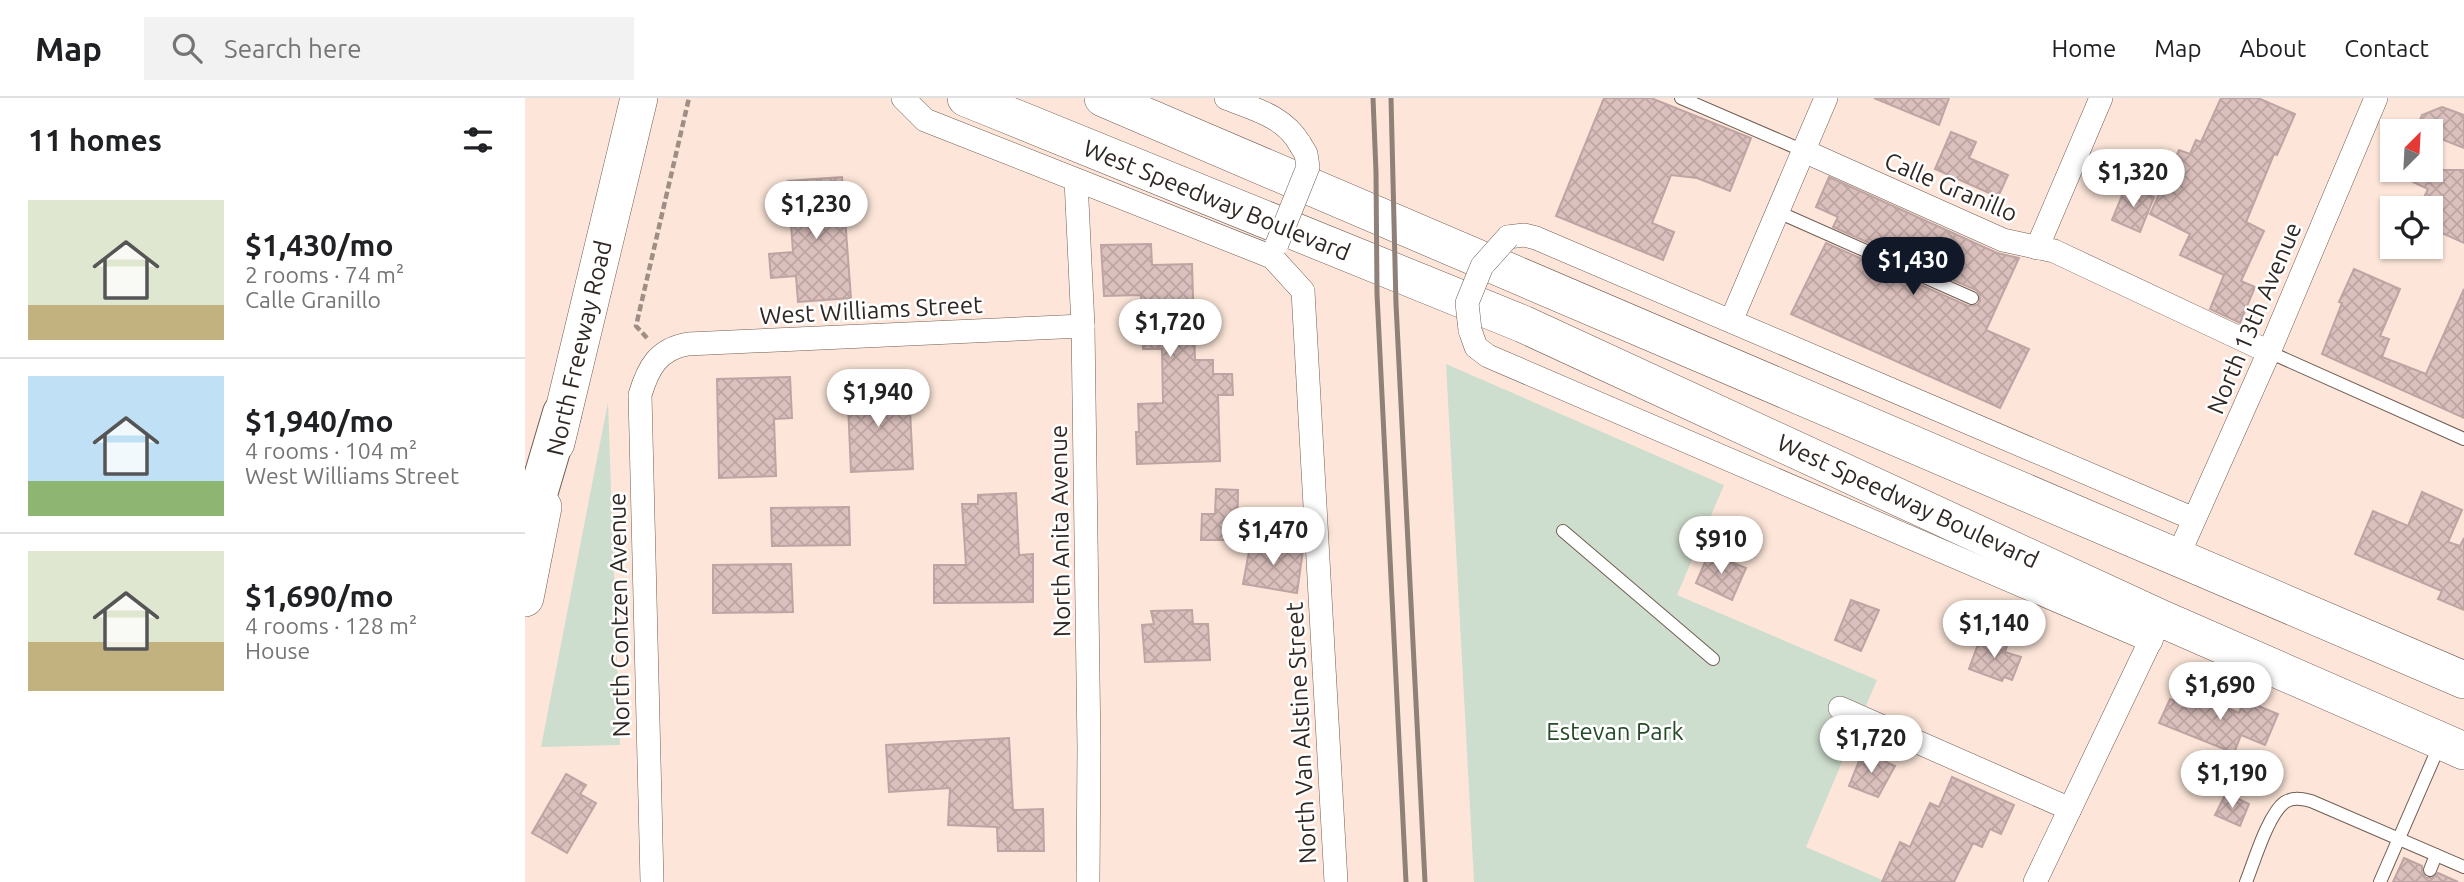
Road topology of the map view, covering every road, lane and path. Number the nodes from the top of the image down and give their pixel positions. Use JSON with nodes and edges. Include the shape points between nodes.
{"nodes":[{"id":1,"x":639,"y":98,"type":"edge"},
{"id":2,"x":660,"y":98,"type":"edge"},
{"id":3,"x":689,"y":98,"type":"edge"},
{"id":4,"x":904,"y":98,"type":"edge"},
{"id":5,"x":966,"y":98,"type":"edge"},
{"id":6,"x":1103,"y":98,"type":"edge"},
{"id":7,"x":1226,"y":98,"type":"edge"},
{"id":8,"x":1681,"y":98,"type":"edge"},
{"id":9,"x":1826,"y":98,"type":"edge"},
{"id":10,"x":2101,"y":98,"type":"edge"},
{"id":11,"x":2376,"y":98,"type":"edge"},
{"id":12,"x":1804,"y":151,"type":"junction"},
{"id":13,"x":624,"y":161,"type":"junction"},
{"id":14,"x":1076,"y":180,"type":"junction"},
{"id":15,"x":1778,"y":212,"type":"junction"},
{"id":16,"x":2037,"y":248,"type":"junction"},
{"id":17,"x":1275,"y":251,"type":"junction"},
{"id":18,"x":1972,"y":298,"type":"dead end"},
{"id":19,"x":1731,"y":321,"type":"junction"},
{"id":20,"x":1083,"y":327,"type":"junction"},
{"id":21,"x":2269,"y":352,"type":"junction"},
{"id":22,"x":663,"y":353,"type":"junction"},
{"id":23,"x":562,"y":412,"type":"junction"},
{"id":24,"x":2464,"y":439,"type":"edge"},
{"id":25,"x":2195,"y":519,"type":"junction"},
{"id":26,"x":1563,"y":531,"type":"dead end"},
{"id":27,"x":525,"y":538,"type":"edge"},
{"id":28,"x":2177,"y":558,"type":"junction"},
{"id":29,"x":525,"y":598,"type":"edge"},
{"id":30,"x":2156,"y":630,"type":"junction"},
{"id":31,"x":1713,"y":659,"type":"dead end"},
{"id":32,"x":2463,"y":678,"type":"edge"},
{"id":33,"x":1840,"y":708,"type":"dead end"},
{"id":34,"x":2453,"y":745,"type":"edge"},
{"id":35,"x":2070,"y":809,"type":"junction"},
{"id":36,"x":2398,"y":839,"type":"junction"},
{"id":37,"x":2436,"y":855,"type":"junction"},
{"id":38,"x":2464,"y":867,"type":"edge"},
{"id":39,"x":2430,"y":870,"type":"dead end"},
{"id":40,"x":652,"y":882,"type":"edge"},
{"id":41,"x":1088,"y":882,"type":"edge"},
{"id":42,"x":1336,"y":882,"type":"edge"},
{"id":43,"x":2035,"y":882,"type":"edge"},
{"id":44,"x":2246,"y":882,"type":"edge"},
{"id":45,"x":2380,"y":882,"type":"edge"}],
"edges":[{"from":1,"to":13,"type":"main road","name":"North Freeway Road"},
{"from":2,"to":13,"type":"main road"},
{"from":3,"to":22,"type":"path","via":[[636,326]]},
{"from":4,"to":14,"type":"street","via":[[925,120]]},
{"from":5,"to":30,"type":"main road","name":"West Speedway Boulevard","via":[[1523,324]]},
{"from":6,"to":28,"type":"main road","name":"West Speedway Boulevard"},
{"from":7,"to":17,"type":"street","bridge":true,"via":[[1284,123],[1306,154],[1308,167]]},
{"from":8,"to":12,"type":"lane"},
{"from":9,"to":12,"type":"street"},
{"from":10,"to":16,"type":"street"},
{"from":11,"to":21,"type":"street","name":"North 13th Avenue"},
{"from":12,"to":15,"type":"street"},
{"from":12,"to":16,"type":"street","name":"Calle Granillo","via":[[2003,240]]},
{"from":13,"to":23,"type":"main road","name":"North Freeway Road"},
{"from":14,"to":17,"type":"street"},
{"from":14,"to":20,"type":"street","name":"North Anita Avenue"},
{"from":15,"to":18,"type":"lane"},
{"from":15,"to":19,"type":"street"},
{"from":16,"to":21,"type":"street","name":"Calle Granillo","via":[[2054,251]]},
{"from":17,"to":42,"type":"street","name":"North Van Alstine Street","via":[[1303,291]]},
{"from":19,"to":25,"type":"street","name":"West Speedway Boulevard"},
{"from":19,"to":30,"type":"street","name":"West Speedway Boulevard","bridge":true,"via":[[1524,235],[1508,237],[1482,265],[1467,303],[1476,347],[1488,356]]},
{"from":20,"to":22,"type":"street","name":"West Williams Street","via":[[688,344]]},
{"from":20,"to":41,"type":"street","name":"North Anita Avenue"},
{"from":21,"to":24,"type":"lane"},
{"from":21,"to":25,"type":"street","name":"North 13th Avenue"},
{"from":22,"to":40,"type":"street","name":"North Contzen Avenue","via":[[646,374],[640,395]]},
{"from":23,"to":27,"type":"highway"},
{"from":23,"to":29,"type":"main road","name":"North Freeway Road"},
{"from":25,"to":28,"type":"street","name":"North 13th Avenue"},
{"from":26,"to":31,"type":"lane"},
{"from":28,"to":32,"type":"main road","name":"West Speedway Boulevard"},
{"from":30,"to":34,"type":"main road","name":"West Speedway Boulevard"},
{"from":30,"to":35,"type":"street"},
{"from":33,"to":35,"type":"street"},
{"from":34,"to":36,"type":"lane"},
{"from":35,"to":43,"type":"street"},
{"from":36,"to":37,"type":"lane"},
{"from":36,"to":44,"type":"lane","via":[[2297,798],[2276,811]]},
{"from":36,"to":45,"type":"lane"},
{"from":37,"to":38,"type":"lane"},
{"from":37,"to":39,"type":"lane"}]}
